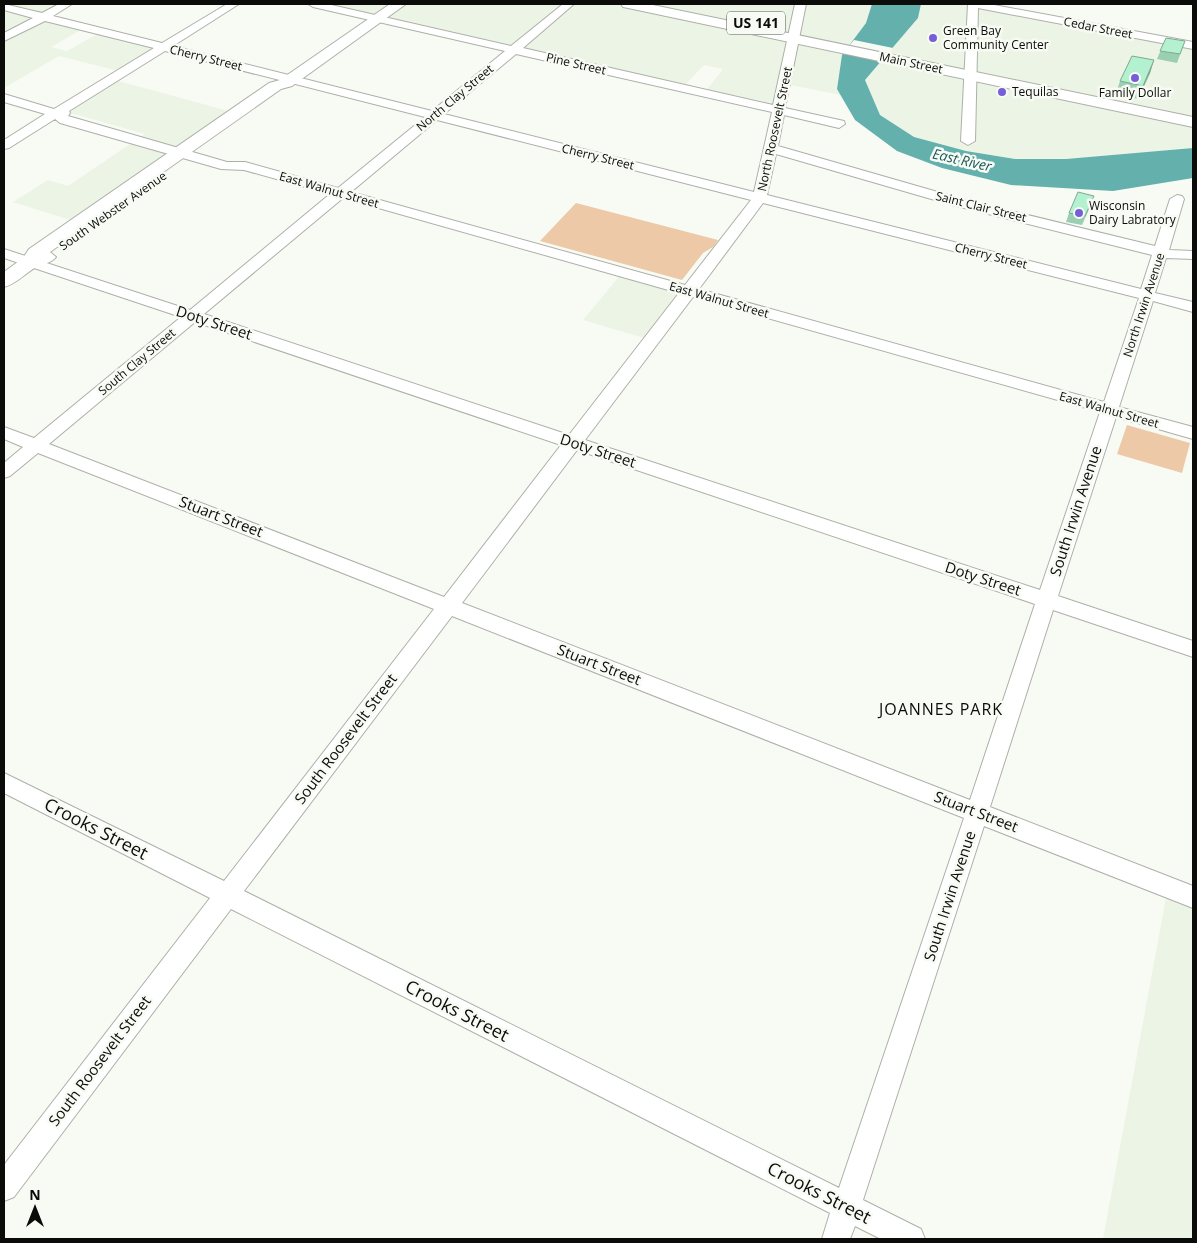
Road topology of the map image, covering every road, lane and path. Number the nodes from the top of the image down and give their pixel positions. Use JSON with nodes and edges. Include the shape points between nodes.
{"nodes":[{"id":1,"x":67,"y":4,"type":"edge"},
{"id":2,"x":234,"y":4,"type":"edge"},
{"id":3,"x":312,"y":4,"type":"edge"},
{"id":4,"x":399,"y":4,"type":"edge"},
{"id":5,"x":569,"y":4,"type":"edge"},
{"id":6,"x":628,"y":4,"type":"edge"},
{"id":7,"x":662,"y":4,"type":"edge"},
{"id":8,"x":801,"y":4,"type":"edge"},
{"id":9,"x":973,"y":4,"type":"edge"},
{"id":10,"x":4,"y":7,"type":"edge"},
{"id":11,"x":42,"y":17,"type":"junction"},
{"id":12,"x":378,"y":19,"type":"junction"},
{"id":13,"x":794,"y":35,"type":"junction"},
{"id":14,"x":4,"y":38,"type":"edge"},
{"id":15,"x":1193,"y":46,"type":"edge"},
{"id":16,"x":163,"y":47,"type":"junction"},
{"id":17,"x":514,"y":50,"type":"junction"},
{"id":18,"x":969,"y":71,"type":"junction"},
{"id":19,"x":289,"y":82,"type":"junction"},
{"id":20,"x":4,"y":98,"type":"edge"},
{"id":21,"x":779,"y":110,"type":"junction"},
{"id":22,"x":55,"y":113,"type":"junction"},
{"id":23,"x":1193,"y":114,"type":"edge"},
{"id":24,"x":434,"y":116,"type":"junction"},
{"id":25,"x":1193,"y":122,"type":"edge"},
{"id":26,"x":839,"y":124,"type":"dead end"},
{"id":27,"x":968,"y":141,"type":"dead end"},
{"id":28,"x":4,"y":144,"type":"edge"},
{"id":29,"x":771,"y":148,"type":"junction"},
{"id":30,"x":191,"y":151,"type":"junction"},
{"id":31,"x":340,"y":193,"type":"junction"},
{"id":32,"x":760,"y":198,"type":"junction"},
{"id":33,"x":1177,"y":199,"type":"dead end"},
{"id":34,"x":1161,"y":252,"type":"junction"},
{"id":35,"x":4,"y":253,"type":"edge"},
{"id":36,"x":1193,"y":255,"type":"edge"},
{"id":37,"x":31,"y":262,"type":"junction"},
{"id":38,"x":4,"y":281,"type":"edge"},
{"id":39,"x":689,"y":292,"type":"junction"},
{"id":40,"x":1148,"y":296,"type":"junction"},
{"id":41,"x":1193,"y":307,"type":"edge"},
{"id":42,"x":192,"y":316,"type":"junction"},
{"id":43,"x":1110,"y":410,"type":"junction"},
{"id":44,"x":4,"y":432,"type":"edge"},
{"id":45,"x":1193,"y":434,"type":"edge"},
{"id":46,"x":573,"y":443,"type":"junction"},
{"id":47,"x":36,"y":445,"type":"junction"},
{"id":48,"x":4,"y":472,"type":"edge"},
{"id":49,"x":1047,"y":600,"type":"junction"},
{"id":50,"x":448,"y":606,"type":"junction"},
{"id":51,"x":1193,"y":649,"type":"edge"},
{"id":52,"x":4,"y":782,"type":"edge"},
{"id":53,"x":977,"y":813,"type":"junction"},
{"id":54,"x":227,"y":895,"type":"junction"},
{"id":55,"x":1193,"y":897,"type":"edge"},
{"id":56,"x":4,"y":1187,"type":"edge"},
{"id":57,"x":847,"y":1207,"type":"junction"},
{"id":58,"x":836,"y":1239,"type":"edge"},
{"id":59,"x":911,"y":1239,"type":"edge"}],
"edges":[{"from":1,"to":11,"type":"street"},
{"from":2,"to":16,"type":"street"},
{"from":3,"to":12,"type":"street","name":"Pine Street"},
{"from":4,"to":12,"type":"main road"},
{"from":5,"to":17,"type":"street","name":"North Clay Street"},
{"from":6,"to":13,"type":"main road","name":"Main Street","number":"US 141"},
{"from":7,"to":13,"type":"main road","name":"Main Street","number":"US 141"},
{"from":8,"to":13,"type":"street","name":"North Roosevelt Street"},
{"from":9,"to":15,"type":"street","name":"Cedar Street"},
{"from":9,"to":18,"type":"street"},
{"from":10,"to":11,"type":"street","name":"Cherry Street"},
{"from":11,"to":14,"type":"street"},
{"from":11,"to":16,"type":"street","name":"Cherry Street"},
{"from":12,"to":17,"type":"street","name":"Pine Street"},
{"from":12,"to":19,"type":"main road"},
{"from":13,"to":18,"type":"main road","name":"Main Street","number":"US 141"},
{"from":13,"to":21,"type":"street","name":"North Roosevelt Street"},
{"from":16,"to":19,"type":"street","name":"Cherry Street"},
{"from":16,"to":22,"type":"street"},
{"from":17,"to":21,"type":"street","name":"Pine Street"},
{"from":17,"to":24,"type":"street","name":"North Clay Street"},
{"from":18,"to":23,"type":"main road","name":"Main Street","number":"US 141"},
{"from":18,"to":25,"type":"main road","name":"Main Street","number":"US 141"},
{"from":18,"to":27,"type":"street"},
{"from":19,"to":24,"type":"street","name":"Cherry Street"},
{"from":19,"to":30,"type":"main road","name":"South Webster Avenue","via":[[286,89]]},
{"from":20,"to":22,"type":"street","name":"East Walnut Street"},
{"from":21,"to":26,"type":"street","name":"Pine Street"},
{"from":21,"to":29,"type":"street","name":"North Roosevelt Street"},
{"from":22,"to":28,"type":"street"},
{"from":22,"to":30,"type":"street","name":"East Walnut Street","via":[[65,120]]},
{"from":24,"to":31,"type":"street","name":"North Clay Street"},
{"from":24,"to":32,"type":"street","name":"Cherry Street"},
{"from":29,"to":32,"type":"street","name":"North Roosevelt Street"},
{"from":29,"to":34,"type":"street","name":"Saint Clair Street","via":[[957,202]]},
{"from":30,"to":31,"type":"street","name":"East Walnut Street","via":[[226,166],[245,166]]},
{"from":30,"to":37,"type":"main road","name":"South Webster Avenue","via":[[46,257]]},
{"from":31,"to":39,"type":"street","name":"East Walnut Street"},
{"from":31,"to":42,"type":"street","name":"South Clay Street"},
{"from":32,"to":39,"type":"street","name":"North Roosevelt Street"},
{"from":32,"to":40,"type":"street","name":"Cherry Street"},
{"from":33,"to":34,"type":"street","name":"North Irwin Avenue"},
{"from":34,"to":36,"type":"street","name":"Saint Clair Street"},
{"from":34,"to":40,"type":"street","name":"North Irwin Avenue"},
{"from":35,"to":37,"type":"street","name":"Doty Street"},
{"from":37,"to":38,"type":"main road","name":"South Webster Avenue"},
{"from":37,"to":42,"type":"street","name":"Doty Street"},
{"from":39,"to":43,"type":"street","name":"East Walnut Street"},
{"from":39,"to":46,"type":"street","name":"South Roosevelt Street"},
{"from":40,"to":41,"type":"street","name":"Cherry Street"},
{"from":40,"to":43,"type":"street","name":"North Irwin Avenue"},
{"from":42,"to":46,"type":"street","name":"Doty Street"},
{"from":42,"to":47,"type":"street","name":"South Clay Street"},
{"from":43,"to":45,"type":"street","name":"East Walnut Street"},
{"from":43,"to":49,"type":"street","name":"South Irwin Avenue"},
{"from":44,"to":47,"type":"street","name":"Stuart Street"},
{"from":46,"to":49,"type":"street","name":"Doty Street"},
{"from":46,"to":50,"type":"street","name":"South Roosevelt Street"},
{"from":47,"to":48,"type":"street","name":"South Clay Street"},
{"from":47,"to":50,"type":"street","name":"Stuart Street"},
{"from":49,"to":51,"type":"street","name":"Doty Street"},
{"from":49,"to":53,"type":"street","name":"South Irwin Avenue"},
{"from":50,"to":53,"type":"street","name":"Stuart Street"},
{"from":50,"to":54,"type":"street","name":"South Roosevelt Street"},
{"from":52,"to":54,"type":"street","name":"Crooks Street"},
{"from":53,"to":55,"type":"street","name":"Stuart Street"},
{"from":53,"to":57,"type":"street","name":"South Irwin Avenue"},
{"from":54,"to":56,"type":"street","name":"South Roosevelt Street"},
{"from":54,"to":57,"type":"street","name":"Crooks Street"},
{"from":57,"to":58,"type":"street","name":"South Irwin Avenue"},
{"from":57,"to":59,"type":"street","name":"Crooks Street"}]}
